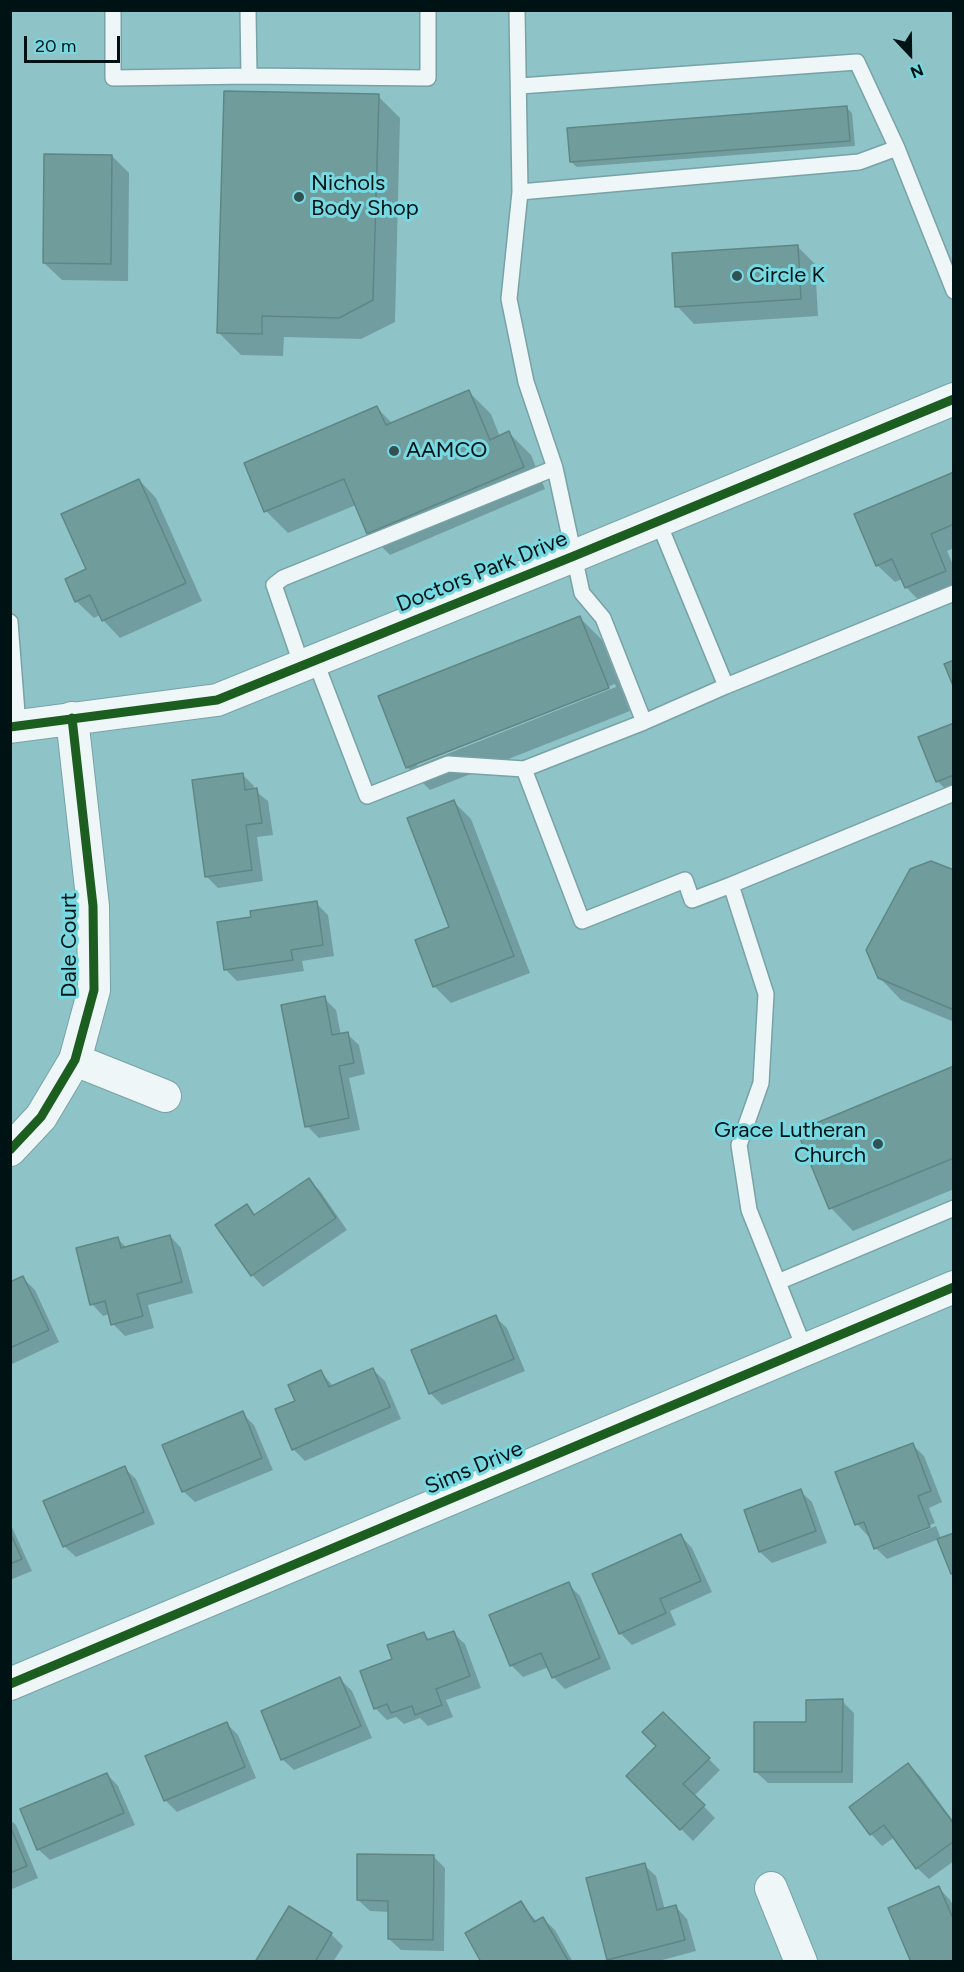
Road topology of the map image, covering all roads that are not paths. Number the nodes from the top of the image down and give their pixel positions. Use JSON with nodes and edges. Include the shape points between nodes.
{"nodes":[{"id":1,"x":113,"y":10,"type":"edge"},
{"id":2,"x":248,"y":10,"type":"edge"},
{"id":3,"x":428,"y":10,"type":"edge"},
{"id":4,"x":517,"y":10,"type":"edge"},
{"id":5,"x":249,"y":76,"type":"junction"},
{"id":6,"x":520,"y":86,"type":"junction"},
{"id":7,"x":897,"y":148,"type":"junction"},
{"id":8,"x":520,"y":192,"type":"junction"},
{"id":9,"x":954,"y":291,"type":"edge"},
{"id":10,"x":954,"y":399,"type":"edge"},
{"id":11,"x":555,"y":468,"type":"junction"},
{"id":12,"x":658,"y":521,"type":"junction"},
{"id":13,"x":574,"y":556,"type":"junction"},
{"id":14,"x":954,"y":593,"type":"edge"},
{"id":15,"x":10,"y":622,"type":"edge"},
{"id":16,"x":309,"y":663,"type":"junction"},
{"id":17,"x":726,"y":686,"type":"junction"},
{"id":18,"x":72,"y":718,"type":"junction"},
{"id":19,"x":644,"y":722,"type":"junction"},
{"id":20,"x":14,"y":727,"type":"edge"},
{"id":21,"x":524,"y":769,"type":"junction"},
{"id":22,"x":954,"y":794,"type":"edge"},
{"id":23,"x":731,"y":885,"type":"junction"},
{"id":24,"x":75,"y":1060,"type":"junction"},
{"id":25,"x":165,"y":1096,"type":"dead end"},
{"id":26,"x":10,"y":1150,"type":"edge"},
{"id":27,"x":954,"y":1208,"type":"edge"},
{"id":28,"x":778,"y":1282,"type":"junction"},
{"id":29,"x":954,"y":1287,"type":"edge"},
{"id":30,"x":805,"y":1350,"type":"junction"},
{"id":31,"x":10,"y":1684,"type":"edge"},
{"id":32,"x":771,"y":1888,"type":"dead end"},
{"id":33,"x":801,"y":1962,"type":"edge"}],
"edges":[{"from":1,"to":5,"type":"lane","via":[[113,78]]},
{"from":2,"to":5,"type":"lane"},
{"from":3,"to":5,"type":"lane","via":[[428,78]]},
{"from":4,"to":6,"type":"lane"},
{"from":6,"to":7,"type":"lane","via":[[857,62]]},
{"from":6,"to":8,"type":"lane"},
{"from":7,"to":8,"type":"lane","via":[[859,162]]},
{"from":7,"to":9,"type":"lane"},
{"from":8,"to":11,"type":"lane","via":[[509,299],[526,382]]},
{"from":10,"to":12,"type":"street","name":"Doctors Park Drive"},
{"from":11,"to":13,"type":"lane"},
{"from":11,"to":16,"type":"lane","via":[[283,578],[274,585]]},
{"from":12,"to":13,"type":"street","name":"Doctors Park Drive"},
{"from":12,"to":17,"type":"lane"},
{"from":13,"to":16,"type":"street","name":"Doctors Park Drive"},
{"from":13,"to":19,"type":"lane","via":[[582,593],[603,618]]},
{"from":14,"to":17,"type":"lane"},
{"from":15,"to":20,"type":"lane"},
{"from":16,"to":18,"type":"street","name":"Doctors Park Drive","via":[[217,700]]},
{"from":16,"to":21,"type":"lane","via":[[367,796],[448,764]]},
{"from":17,"to":19,"type":"lane"},
{"from":18,"to":20,"type":"street","name":"Doctors Park Drive"},
{"from":18,"to":24,"type":"street","name":"Dale Court","via":[[93,906],[94,990]]},
{"from":19,"to":21,"type":"lane"},
{"from":21,"to":23,"type":"lane","via":[[582,921],[685,880],[692,900]]},
{"from":22,"to":23,"type":"lane"},
{"from":23,"to":28,"type":"lane","via":[[766,994],[760,1083],[739,1145],[749,1210]]},
{"from":24,"to":25,"type":"street"},
{"from":24,"to":26,"type":"street","name":"Dale Court","via":[[41,1117]]},
{"from":27,"to":28,"type":"lane"},
{"from":28,"to":30,"type":"lane"},
{"from":29,"to":30,"type":"street","name":"Sims Drive"},
{"from":30,"to":31,"type":"street","name":"Sims Drive"},
{"from":32,"to":33,"type":"street"}]}
